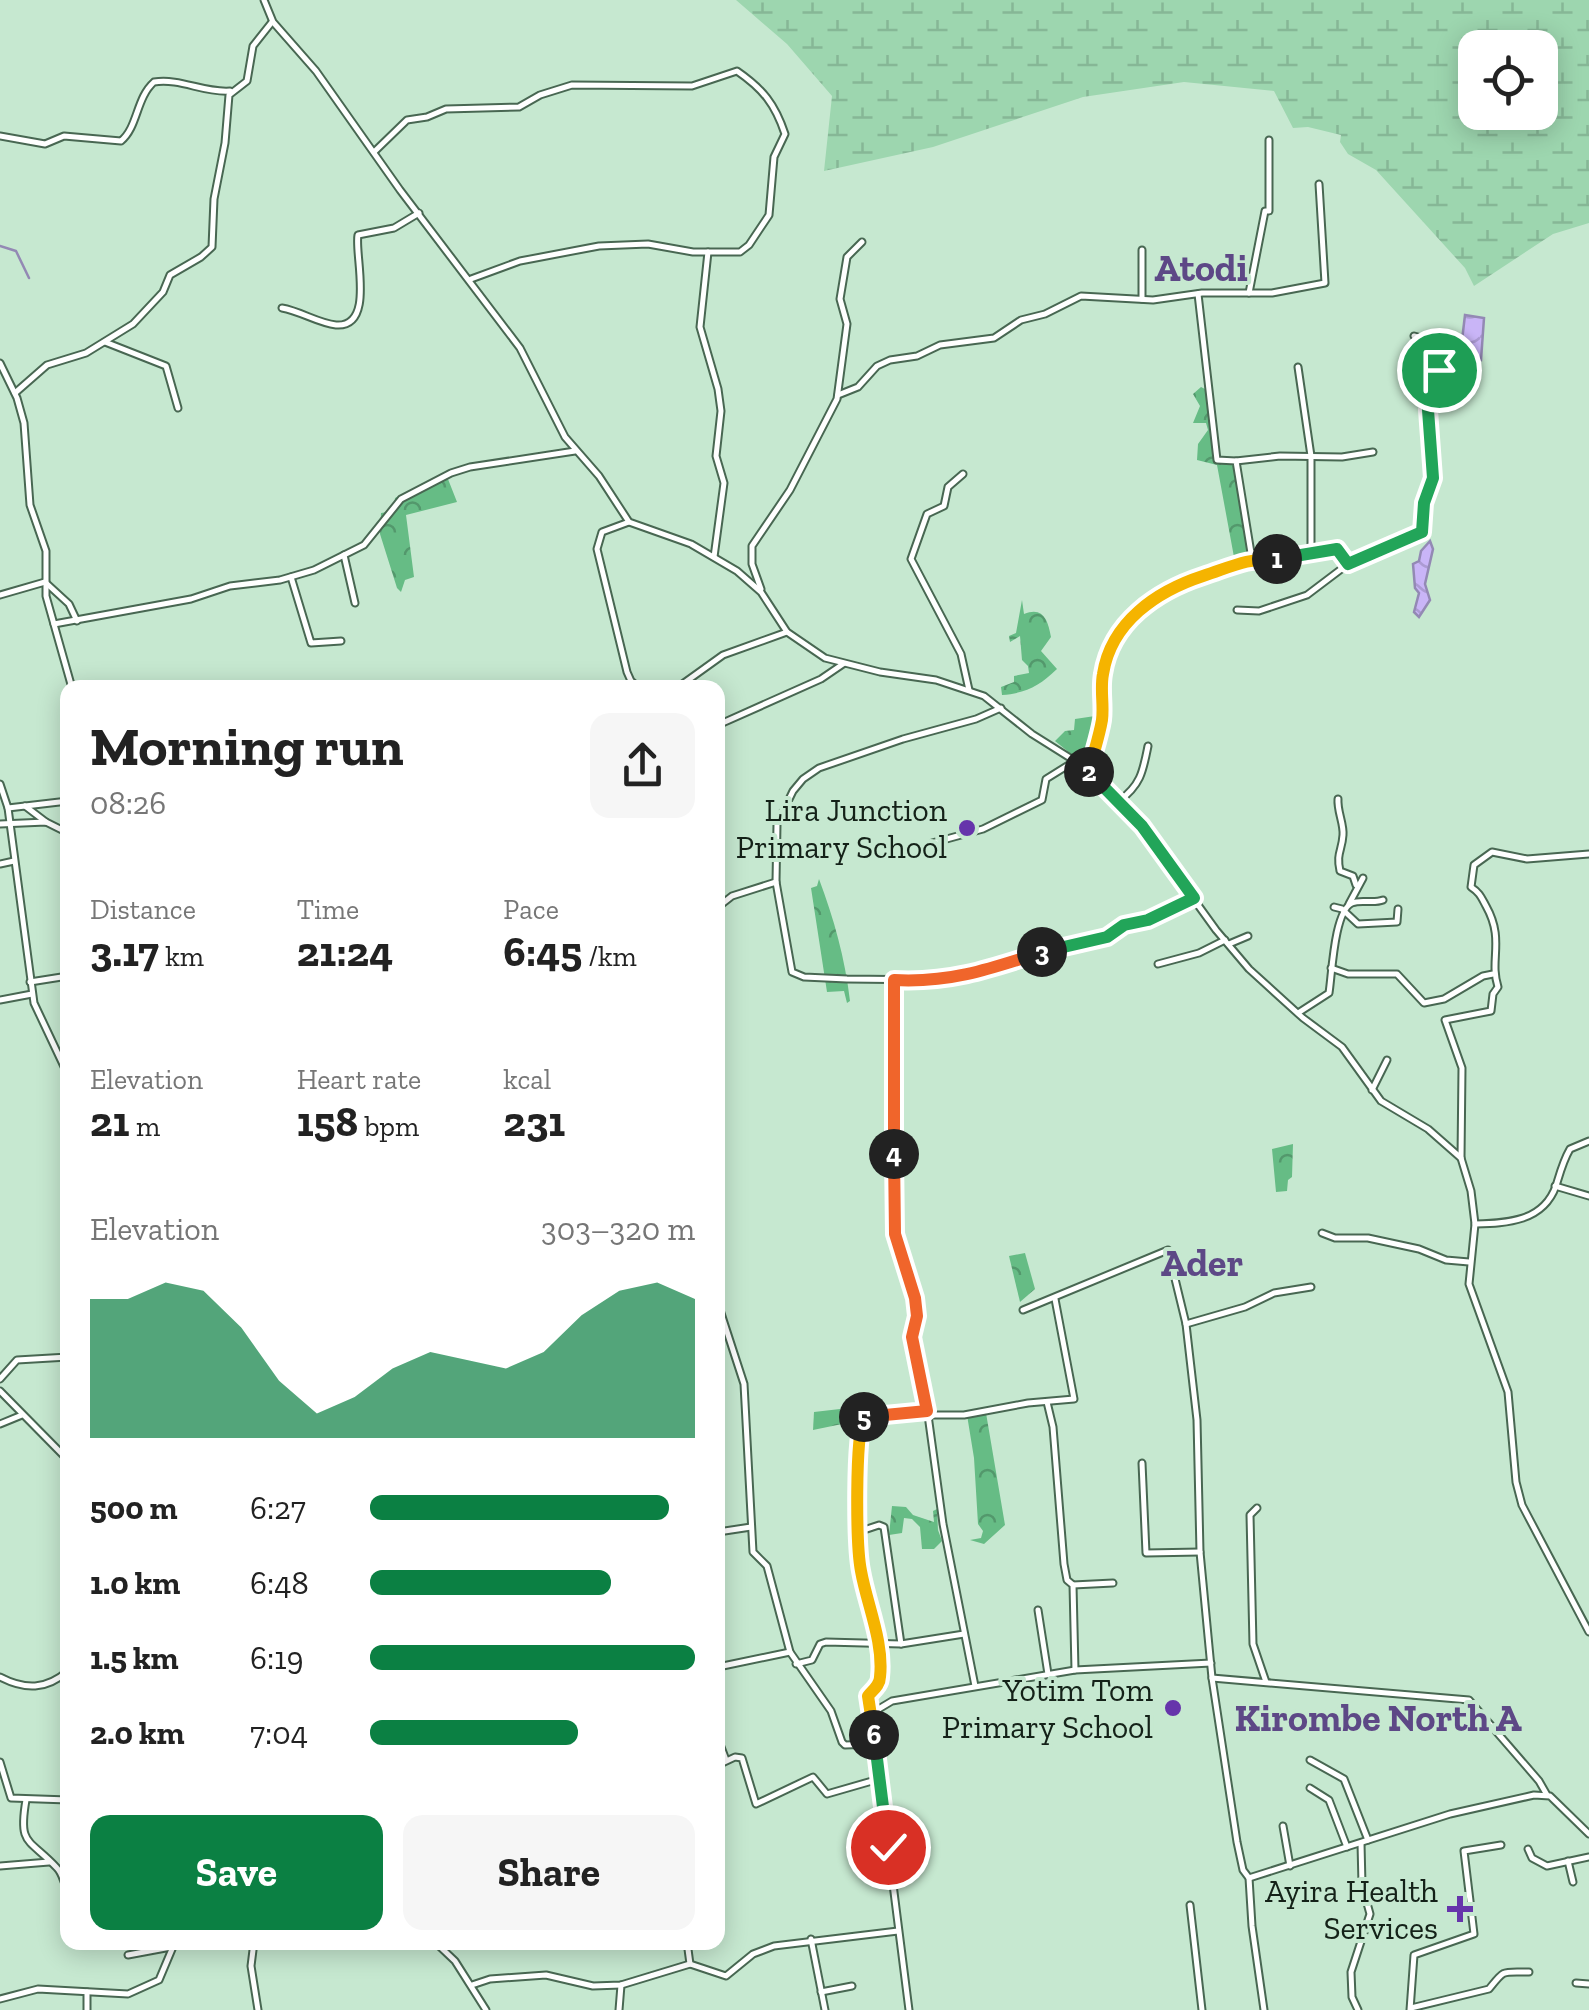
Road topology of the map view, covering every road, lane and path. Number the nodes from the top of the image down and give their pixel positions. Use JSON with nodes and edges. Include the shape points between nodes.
{"nodes":[{"id":1,"x":264,"y":0,"type":"edge"},
{"id":2,"x":274,"y":22,"type":"junction"},
{"id":3,"x":232,"y":91,"type":"junction"},
{"id":4,"x":0,"y":136,"type":"edge"},
{"id":5,"x":1268,"y":140,"type":"dead end"},
{"id":6,"x":374,"y":152,"type":"junction"},
{"id":7,"x":1318,"y":184,"type":"dead end"},
{"id":8,"x":418,"y":213,"type":"junction"},
{"id":9,"x":862,"y":242,"type":"dead end"},
{"id":10,"x":1142,"y":250,"type":"dead end"},
{"id":11,"x":708,"y":252,"type":"junction"},
{"id":12,"x":471,"y":280,"type":"junction"},
{"id":13,"x":1249,"y":293,"type":"junction"},
{"id":14,"x":1198,"y":294,"type":"junction"},
{"id":15,"x":1142,"y":299,"type":"junction"},
{"id":16,"x":282,"y":308,"type":"dead end"},
{"id":17,"x":1414,"y":336,"type":"dead end"},
{"id":18,"x":104,"y":342,"type":"junction"},
{"id":19,"x":0,"y":363,"type":"edge"},
{"id":20,"x":1298,"y":367,"type":"dead end"},
{"id":21,"x":14,"y":393,"type":"junction"},
{"id":22,"x":838,"y":396,"type":"junction"},
{"id":23,"x":178,"y":408,"type":"dead end"},
{"id":24,"x":575,"y":451,"type":"junction"},
{"id":25,"x":1373,"y":452,"type":"dead end"},
{"id":26,"x":1311,"y":456,"type":"junction"},
{"id":27,"x":1236,"y":462,"type":"junction"},
{"id":28,"x":963,"y":474,"type":"dead end"},
{"id":29,"x":629,"y":522,"type":"junction"},
{"id":30,"x":1311,"y":553,"type":"junction"},
{"id":31,"x":344,"y":555,"type":"junction"},
{"id":32,"x":714,"y":557,"type":"junction"},
{"id":33,"x":1252,"y":560,"type":"junction"},
{"id":34,"x":1348,"y":564,"type":"junction"},
{"id":35,"x":291,"y":577,"type":"junction"},
{"id":36,"x":45,"y":582,"type":"junction"},
{"id":37,"x":761,"y":592,"type":"junction"},
{"id":38,"x":0,"y":595,"type":"edge"},
{"id":39,"x":355,"y":603,"type":"dead end"},
{"id":40,"x":1237,"y":610,"type":"dead end"},
{"id":41,"x":77,"y":621,"type":"junction"},
{"id":42,"x":54,"y":624,"type":"junction"},
{"id":43,"x":787,"y":632,"type":"junction"},
{"id":44,"x":341,"y":641,"type":"dead end"},
{"id":45,"x":842,"y":664,"type":"junction"},
{"id":46,"x":70,"y":680,"type":"edge"},
{"id":47,"x":630,"y":680,"type":"edge"},
{"id":48,"x":688,"y":680,"type":"edge"},
{"id":49,"x":969,"y":690,"type":"junction"},
{"id":50,"x":1001,"y":708,"type":"junction"},
{"id":51,"x":725,"y":722,"type":"edge"},
{"id":52,"x":1148,"y":746,"type":"dead end"},
{"id":53,"x":1075,"y":761,"type":"junction"},
{"id":54,"x":1088,"y":770,"type":"junction"},
{"id":55,"x":0,"y":784,"type":"edge"},
{"id":56,"x":1338,"y":799,"type":"dead end"},
{"id":57,"x":1119,"y":801,"type":"junction"},
{"id":58,"x":60,"y":802,"type":"edge"},
{"id":59,"x":26,"y":806,"type":"junction"},
{"id":60,"x":8,"y":808,"type":"junction"},
{"id":61,"x":46,"y":822,"type":"junction"},
{"id":62,"x":0,"y":824,"type":"edge"},
{"id":63,"x":10,"y":826,"type":"junction"},
{"id":64,"x":60,"y":829,"type":"edge"},
{"id":65,"x":932,"y":843,"type":"dead end"},
{"id":66,"x":1589,"y":854,"type":"edge"},
{"id":67,"x":14,"y":861,"type":"junction"},
{"id":68,"x":0,"y":864,"type":"edge"},
{"id":69,"x":1363,"y":878,"type":"dead end"},
{"id":70,"x":776,"y":882,"type":"junction"},
{"id":71,"x":1356,"y":885,"type":"junction"},
{"id":72,"x":1194,"y":898,"type":"junction"},
{"id":73,"x":1383,"y":900,"type":"dead end"},
{"id":74,"x":725,"y":902,"type":"edge"},
{"id":75,"x":1334,"y":908,"type":"dead end"},
{"id":76,"x":1345,"y":908,"type":"junction"},
{"id":77,"x":1398,"y":909,"type":"dead end"},
{"id":78,"x":1248,"y":936,"type":"dead end"},
{"id":79,"x":1227,"y":942,"type":"junction"},
{"id":80,"x":1158,"y":964,"type":"dead end"},
{"id":81,"x":1331,"y":968,"type":"junction"},
{"id":82,"x":1494,"y":974,"type":"junction"},
{"id":83,"x":60,"y":977,"type":"edge"},
{"id":84,"x":894,"y":980,"type":"junction"},
{"id":85,"x":30,"y":982,"type":"junction"},
{"id":86,"x":32,"y":994,"type":"junction"},
{"id":87,"x":0,"y":1000,"type":"edge"},
{"id":88,"x":1298,"y":1013,"type":"junction"},
{"id":89,"x":60,"y":1059,"type":"edge"},
{"id":90,"x":1388,"y":1060,"type":"dead end"},
{"id":91,"x":1372,"y":1090,"type":"junction"},
{"id":92,"x":1589,"y":1141,"type":"edge"},
{"id":93,"x":1461,"y":1158,"type":"junction"},
{"id":94,"x":1556,"y":1186,"type":"junction"},
{"id":95,"x":1589,"y":1196,"type":"edge"},
{"id":96,"x":1475,"y":1224,"type":"junction"},
{"id":97,"x":1322,"y":1233,"type":"dead end"},
{"id":98,"x":1469,"y":1262,"type":"junction"},
{"id":99,"x":1310,"y":1287,"type":"dead end"},
{"id":100,"x":1054,"y":1298,"type":"junction"},
{"id":101,"x":1023,"y":1310,"type":"dead end"},
{"id":102,"x":1186,"y":1324,"type":"junction"},
{"id":103,"x":725,"y":1328,"type":"edge"},
{"id":104,"x":60,"y":1357,"type":"edge"},
{"id":105,"x":0,"y":1378,"type":"edge"},
{"id":106,"x":0,"y":1390,"type":"edge"},
{"id":107,"x":1047,"y":1402,"type":"junction"},
{"id":108,"x":928,"y":1413,"type":"junction"},
{"id":109,"x":22,"y":1415,"type":"junction"},
{"id":110,"x":0,"y":1424,"type":"edge"},
{"id":111,"x":60,"y":1452,"type":"edge"},
{"id":112,"x":1142,"y":1463,"type":"dead end"},
{"id":113,"x":1258,"y":1508,"type":"dead end"},
{"id":114,"x":751,"y":1527,"type":"junction"},
{"id":115,"x":725,"y":1531,"type":"edge"},
{"id":116,"x":858,"y":1532,"type":"junction"},
{"id":117,"x":1200,"y":1552,"type":"junction"},
{"id":118,"x":1113,"y":1583,"type":"dead end"},
{"id":119,"x":1073,"y":1585,"type":"junction"},
{"id":120,"x":1038,"y":1610,"type":"dead end"},
{"id":121,"x":1589,"y":1632,"type":"edge"},
{"id":122,"x":964,"y":1634,"type":"junction"},
{"id":123,"x":878,"y":1644,"type":"junction"},
{"id":124,"x":901,"y":1644,"type":"junction"},
{"id":125,"x":790,"y":1652,"type":"junction"},
{"id":126,"x":1211,"y":1663,"type":"junction"},
{"id":127,"x":796,"y":1664,"type":"junction"},
{"id":128,"x":725,"y":1665,"type":"edge"},
{"id":129,"x":1075,"y":1670,"type":"junction"},
{"id":130,"x":1048,"y":1674,"type":"junction"},
{"id":131,"x":0,"y":1677,"type":"edge"},
{"id":132,"x":60,"y":1677,"type":"edge"},
{"id":133,"x":1212,"y":1678,"type":"junction"},
{"id":134,"x":1266,"y":1682,"type":"junction"},
{"id":135,"x":975,"y":1686,"type":"junction"},
{"id":136,"x":872,"y":1720,"type":"junction"},
{"id":137,"x":875,"y":1744,"type":"junction"},
{"id":138,"x":726,"y":1760,"type":"edge"},
{"id":139,"x":1310,"y":1760,"type":"dead end"},
{"id":140,"x":0,"y":1762,"type":"edge"},
{"id":141,"x":879,"y":1780,"type":"junction"},
{"id":142,"x":1310,"y":1788,"type":"dead end"},
{"id":143,"x":1548,"y":1795,"type":"junction"},
{"id":144,"x":26,"y":1800,"type":"junction"},
{"id":145,"x":60,"y":1800,"type":"edge"},
{"id":146,"x":1283,"y":1826,"type":"dead end"},
{"id":147,"x":1589,"y":1834,"type":"edge"},
{"id":148,"x":1365,"y":1842,"type":"junction"},
{"id":149,"x":1501,"y":1845,"type":"dead end"},
{"id":150,"x":1347,"y":1848,"type":"junction"},
{"id":151,"x":1528,"y":1849,"type":"dead end"},
{"id":152,"x":1589,"y":1856,"type":"edge"},
{"id":153,"x":1568,"y":1861,"type":"junction"},
{"id":154,"x":48,"y":1862,"type":"junction"},
{"id":155,"x":0,"y":1866,"type":"edge"},
{"id":156,"x":1290,"y":1866,"type":"junction"},
{"id":157,"x":60,"y":1873,"type":"edge"},
{"id":158,"x":1249,"y":1878,"type":"junction"},
{"id":159,"x":1573,"y":1882,"type":"dead end"},
{"id":160,"x":1190,"y":1905,"type":"dead end"},
{"id":161,"x":898,"y":1931,"type":"junction"},
{"id":162,"x":811,"y":1940,"type":"junction"},
{"id":163,"x":150,"y":1950,"type":"edge"},
{"id":164,"x":171,"y":1950,"type":"edge"},
{"id":165,"x":253,"y":1950,"type":"edge"},
{"id":166,"x":444,"y":1950,"type":"edge"},
{"id":167,"x":688,"y":1950,"type":"edge"},
{"id":168,"x":128,"y":1955,"type":"dead end"},
{"id":169,"x":690,"y":1964,"type":"junction"},
{"id":170,"x":1528,"y":1972,"type":"dead end"},
{"id":171,"x":1576,"y":1983,"type":"dead end"},
{"id":172,"x":1589,"y":1984,"type":"edge"},
{"id":173,"x":472,"y":1985,"type":"junction"},
{"id":174,"x":621,"y":1985,"type":"junction"},
{"id":175,"x":852,"y":1986,"type":"dead end"},
{"id":176,"x":87,"y":1992,"type":"junction"},
{"id":177,"x":821,"y":1992,"type":"junction"},
{"id":178,"x":0,"y":1999,"type":"edge"},
{"id":179,"x":1410,"y":2009,"type":"edge"},
{"id":180,"x":87,"y":2010,"type":"edge"},
{"id":181,"x":258,"y":2010,"type":"edge"},
{"id":182,"x":486,"y":2010,"type":"edge"},
{"id":183,"x":619,"y":2010,"type":"edge"},
{"id":184,"x":825,"y":2010,"type":"edge"},
{"id":185,"x":909,"y":2010,"type":"edge"},
{"id":186,"x":1202,"y":2010,"type":"edge"},
{"id":187,"x":1264,"y":2010,"type":"edge"},
{"id":188,"x":1358,"y":2010,"type":"edge"}],
"edges":[{"from":1,"to":2,"type":"street"},
{"from":2,"to":3,"type":"street","via":[[253,46],[247,81]]},
{"from":2,"to":6,"type":"street"},
{"from":3,"to":4,"type":"street","via":[[154,82],[121,141],[62,136],[45,144]]},
{"from":3,"to":18,"type":"street","via":[[212,247],[170,274],[145,313]]},
{"from":5,"to":13,"type":"street","via":[[1270,211]]},
{"from":6,"to":8,"type":"street"},
{"from":6,"to":11,"type":"street","via":[[407,120],[446,109],[519,107],[582,84],[692,86],[737,71],[770,98],[786,134],[774,157],[769,214],[751,242],[740,252]]},
{"from":7,"to":13,"type":"street","via":[[1325,283]]},
{"from":8,"to":12,"type":"street"},
{"from":8,"to":16,"type":"street","via":[[394,228],[357,236],[360,303],[346,322]]},
{"from":9,"to":22,"type":"street","via":[[847,257],[840,299],[847,324]]},
{"from":10,"to":15,"type":"street"},
{"from":11,"to":12,"type":"street","via":[[600,246],[520,261]]},
{"from":11,"to":32,"type":"street","via":[[700,327],[718,388],[716,456],[724,483]]},
{"from":12,"to":24,"type":"street","via":[[520,348]]},
{"from":13,"to":14,"type":"street"},
{"from":14,"to":15,"type":"street"},
{"from":14,"to":27,"type":"street","via":[[1216,460]]},
{"from":15,"to":22,"type":"street","via":[[1081,296],[994,338],[890,360]]},
{"from":17,"to":34,"type":"street","via":[[1429,344],[1439,370],[1428,410],[1433,478],[1424,530]]},
{"from":18,"to":21,"type":"street","via":[[47,365]]},
{"from":18,"to":23,"type":"street","via":[[166,366]]},
{"from":19,"to":21,"type":"street"},
{"from":20,"to":26,"type":"street"},
{"from":21,"to":36,"type":"street","via":[[24,423],[30,505],[45,547]]},
{"from":22,"to":37,"type":"street","via":[[790,490],[752,544]]},
{"from":24,"to":29,"type":"street"},
{"from":24,"to":31,"type":"street","via":[[451,473],[401,500],[364,545]]},
{"from":25,"to":26,"type":"street"},
{"from":26,"to":27,"type":"street"},
{"from":26,"to":30,"type":"street"},
{"from":27,"to":33,"type":"street"},
{"from":28,"to":49,"type":"street","via":[[946,489],[944,506],[927,514],[911,561],[962,654]]},
{"from":29,"to":32,"type":"street"},
{"from":29,"to":47,"type":"street","via":[[602,532],[597,548]]},
{"from":30,"to":33,"type":"street"},
{"from":30,"to":34,"type":"street","via":[[1337,549]]},
{"from":31,"to":35,"type":"street"},
{"from":31,"to":39,"type":"street"},
{"from":32,"to":37,"type":"street"},
{"from":33,"to":54,"type":"street","via":[[1160,594],[1116,638],[1103,672],[1102,716]]},
{"from":34,"to":40,"type":"street","via":[[1286,604]]},
{"from":35,"to":41,"type":"street"},
{"from":35,"to":44,"type":"street","via":[[311,643]]},
{"from":36,"to":38,"type":"street"},
{"from":36,"to":41,"type":"street"},
{"from":36,"to":42,"type":"street"},
{"from":37,"to":43,"type":"street"},
{"from":41,"to":42,"type":"street"},
{"from":42,"to":46,"type":"street"},
{"from":43,"to":45,"type":"street"},
{"from":43,"to":48,"type":"street","via":[[722,655]]},
{"from":45,"to":49,"type":"street"},
{"from":45,"to":51,"type":"street"},
{"from":49,"to":50,"type":"street"},
{"from":50,"to":53,"type":"street"},
{"from":50,"to":70,"type":"street","via":[[803,778],[777,824]]},
{"from":52,"to":57,"type":"street","via":[[1144,774]]},
{"from":53,"to":54,"type":"street"},
{"from":53,"to":65,"type":"street","via":[[1046,779],[1042,800]]},
{"from":54,"to":57,"type":"street"},
{"from":55,"to":60,"type":"street"},
{"from":56,"to":71,"type":"street","via":[[1338,864]]},
{"from":57,"to":72,"type":"street"},
{"from":58,"to":59,"type":"street"},
{"from":59,"to":60,"type":"street"},
{"from":59,"to":61,"type":"street"},
{"from":60,"to":63,"type":"street"},
{"from":61,"to":63,"type":"street"},
{"from":61,"to":64,"type":"street"},
{"from":62,"to":63,"type":"street"},
{"from":63,"to":67,"type":"street"},
{"from":66,"to":82,"type":"street","via":[[1536,859],[1492,852],[1474,865],[1471,887],[1495,920]]},
{"from":67,"to":68,"type":"street"},
{"from":67,"to":85,"type":"street"},
{"from":69,"to":71,"type":"street"},
{"from":70,"to":74,"type":"street"},
{"from":70,"to":84,"type":"street","via":[[794,974]]},
{"from":71,"to":76,"type":"street"},
{"from":72,"to":79,"type":"street"},
{"from":72,"to":84,"type":"street","via":[[1107,937],[992,970]]},
{"from":73,"to":76,"type":"street"},
{"from":75,"to":76,"type":"street"},
{"from":76,"to":77,"type":"street","via":[[1358,924],[1397,922]]},
{"from":76,"to":81,"type":"street"},
{"from":78,"to":79,"type":"street"},
{"from":79,"to":80,"type":"street"},
{"from":79,"to":88,"type":"street"},
{"from":81,"to":82,"type":"street","via":[[1397,974],[1424,1004]]},
{"from":81,"to":88,"type":"street","via":[[1329,994]]},
{"from":82,"to":93,"type":"street","via":[[1498,987],[1491,1011],[1445,1020],[1462,1068]]},
{"from":83,"to":85,"type":"street"},
{"from":84,"to":108,"type":"street","via":[[893,1216],[915,1298],[912,1337]]},
{"from":85,"to":86,"type":"street"},
{"from":86,"to":87,"type":"street"},
{"from":86,"to":89,"type":"street"},
{"from":88,"to":91,"type":"street","via":[[1342,1048]]},
{"from":90,"to":91,"type":"street"},
{"from":91,"to":93,"type":"street"},
{"from":92,"to":94,"type":"street","via":[[1570,1149]]},
{"from":93,"to":96,"type":"street"},
{"from":94,"to":95,"type":"street"},
{"from":94,"to":96,"type":"street","via":[[1528,1218]]},
{"from":96,"to":98,"type":"street"},
{"from":97,"to":98,"type":"street"},
{"from":98,"to":121,"type":"street","via":[[1472,1298],[1508,1392],[1522,1505]]},
{"from":99,"to":102,"type":"street"},
{"from":100,"to":101,"type":"street"},
{"from":100,"to":102,"type":"street","via":[[1168,1250]]},
{"from":100,"to":107,"type":"street","via":[[1074,1395]]},
{"from":102,"to":117,"type":"street","via":[[1200,1446]]},
{"from":103,"to":114,"type":"street","via":[[745,1395]]},
{"from":104,"to":105,"type":"street","via":[[17,1360]]},
{"from":106,"to":109,"type":"street"},
{"from":107,"to":108,"type":"street","via":[[964,1415]]},
{"from":107,"to":119,"type":"street","via":[[1064,1564]]},
{"from":108,"to":116,"type":"street","via":[[862,1420]]},
{"from":108,"to":122,"type":"street"},
{"from":109,"to":110,"type":"street"},
{"from":109,"to":111,"type":"street"},
{"from":112,"to":117,"type":"street","via":[[1146,1553]]},
{"from":113,"to":134,"type":"street","via":[[1250,1516],[1254,1644]]},
{"from":114,"to":115,"type":"street"},
{"from":114,"to":125,"type":"street","via":[[752,1552],[767,1566]]},
{"from":116,"to":123,"type":"street"},
{"from":116,"to":124,"type":"street","via":[[884,1527]]},
{"from":117,"to":126,"type":"street"},
{"from":118,"to":119,"type":"street"},
{"from":119,"to":129,"type":"street"},
{"from":120,"to":130,"type":"street"},
{"from":122,"to":124,"type":"street"},
{"from":122,"to":135,"type":"street"},
{"from":123,"to":124,"type":"street"},
{"from":123,"to":127,"type":"street","via":[[821,1643],[812,1660]]},
{"from":123,"to":136,"type":"street","via":[[880,1680],[868,1696]]},
{"from":125,"to":127,"type":"street"},
{"from":125,"to":128,"type":"street"},
{"from":126,"to":129,"type":"street"},
{"from":126,"to":133,"type":"street"},
{"from":127,"to":137,"type":"street","via":[[831,1711],[845,1746]]},
{"from":129,"to":130,"type":"street"},
{"from":130,"to":135,"type":"street"},
{"from":131,"to":132,"type":"street","via":[[45,1687]]},
{"from":133,"to":134,"type":"street"},
{"from":133,"to":158,"type":"street","via":[[1237,1842]]},
{"from":134,"to":143,"type":"street","via":[[1468,1700]]},
{"from":135,"to":136,"type":"street","via":[[892,1702]]},
{"from":136,"to":137,"type":"street"},
{"from":137,"to":141,"type":"street"},
{"from":138,"to":141,"type":"street","via":[[742,1758],[756,1804],[813,1777],[827,1794]]},
{"from":139,"to":148,"type":"street","via":[[1344,1779]]},
{"from":140,"to":144,"type":"street","via":[[8,1795]]},
{"from":141,"to":161,"type":"street"},
{"from":142,"to":150,"type":"street","via":[[1331,1804]]},
{"from":143,"to":147,"type":"street"},
{"from":143,"to":148,"type":"street","via":[[1466,1810]]},
{"from":144,"to":145,"type":"street"},
{"from":144,"to":154,"type":"street","via":[[25,1838]]},
{"from":146,"to":156,"type":"street"},
{"from":148,"to":150,"type":"street"},
{"from":148,"to":188,"type":"street","via":[[1362,1885],[1370,1914],[1351,1972]]},
{"from":149,"to":179,"type":"street","via":[[1464,1851],[1474,1934],[1414,1955]]},
{"from":150,"to":156,"type":"street"},
{"from":151,"to":153,"type":"street","via":[[1547,1866]]},
{"from":152,"to":153,"type":"street"},
{"from":153,"to":159,"type":"street"},
{"from":154,"to":155,"type":"street"},
{"from":154,"to":157,"type":"street"},
{"from":156,"to":158,"type":"street"},
{"from":158,"to":187,"type":"street"},
{"from":160,"to":186,"type":"street"},
{"from":161,"to":162,"type":"street"},
{"from":161,"to":185,"type":"street"},
{"from":162,"to":169,"type":"street","via":[[759,1950],[726,1976]]},
{"from":162,"to":177,"type":"street"},
{"from":163,"to":168,"type":"street"},
{"from":164,"to":176,"type":"street","via":[[162,1976],[152,1983],[128,1994]]},
{"from":165,"to":181,"type":"street"},
{"from":166,"to":173,"type":"street"},
{"from":167,"to":169,"type":"street"},
{"from":169,"to":174,"type":"street"},
{"from":170,"to":179,"type":"street","via":[[1502,1973],[1489,1989]]},
{"from":171,"to":172,"type":"street"},
{"from":173,"to":174,"type":"street","via":[[546,1975]]},
{"from":173,"to":182,"type":"street"},
{"from":174,"to":183,"type":"street"},
{"from":175,"to":177,"type":"street"},
{"from":176,"to":178,"type":"street","via":[[38,1988]]},
{"from":176,"to":180,"type":"street"},
{"from":177,"to":184,"type":"street"}]}
